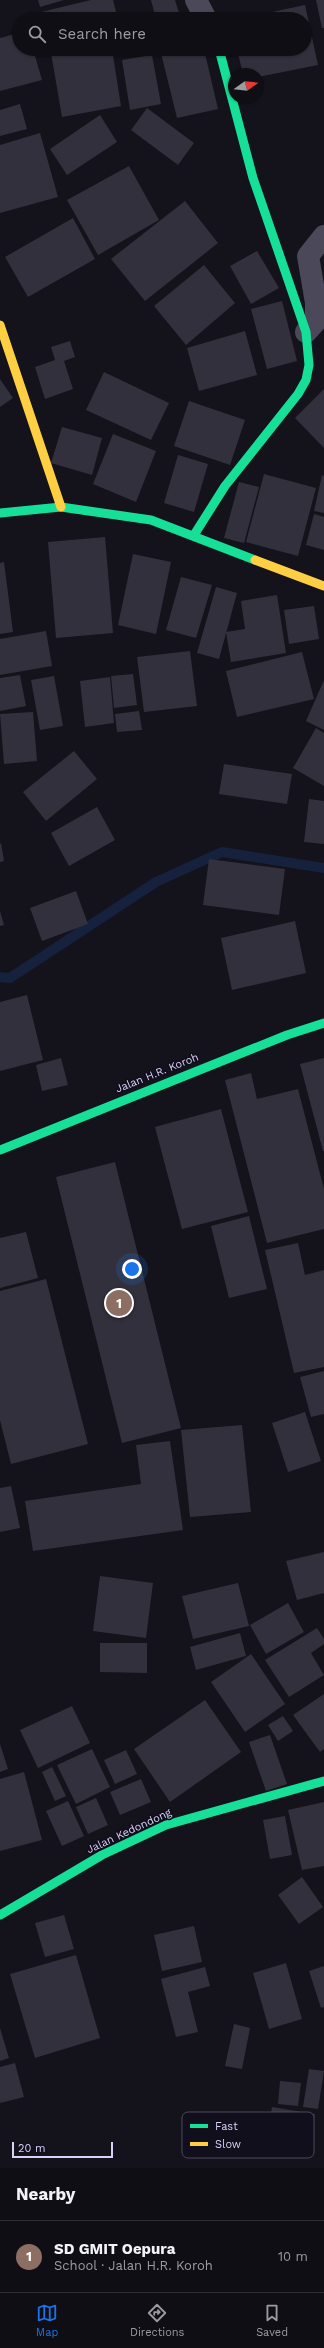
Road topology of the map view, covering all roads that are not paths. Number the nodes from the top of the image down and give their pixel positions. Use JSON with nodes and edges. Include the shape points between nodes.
{"nodes":[{"id":1,"x":196,"y":0,"type":"edge"},
{"id":2,"x":202,"y":12,"type":"edge"},
{"id":3,"x":221,"y":56,"type":"edge"},
{"id":4,"x":324,"y":236,"type":"edge"},
{"id":5,"x":0,"y":325,"type":"edge"},
{"id":6,"x":306,"y":332,"type":"junction"},
{"id":7,"x":60,"y":507,"type":"junction"},
{"id":8,"x":0,"y":512,"type":"edge"},
{"id":9,"x":194,"y":535,"type":"junction"},
{"id":10,"x":324,"y":586,"type":"edge"},
{"id":11,"x":324,"y":1023,"type":"edge"},
{"id":12,"x":0,"y":1150,"type":"edge"},
{"id":13,"x":324,"y":1780,"type":"edge"},
{"id":14,"x":0,"y":1915,"type":"edge"}],
"edges":[{"from":1,"to":2,"type":"street"},
{"from":3,"to":6,"type":"street","via":[[253,178]]},
{"from":4,"to":6,"type":"street","via":[[308,256],[316,303],[316,321]]},
{"from":5,"to":7,"type":"street"},
{"from":6,"to":9,"type":"street","via":[[309,365],[306,380],[298,394],[225,486]]},
{"from":7,"to":8,"type":"street"},
{"from":7,"to":9,"type":"street","via":[[151,520]]},
{"from":9,"to":10,"type":"street"},
{"from":11,"to":12,"type":"street","name":"Jalan H.R. Koroh","via":[[287,1035]]},
{"from":13,"to":14,"type":"street","name":"Jalan Kedondong","via":[[166,1825],[102,1854]]}]}
